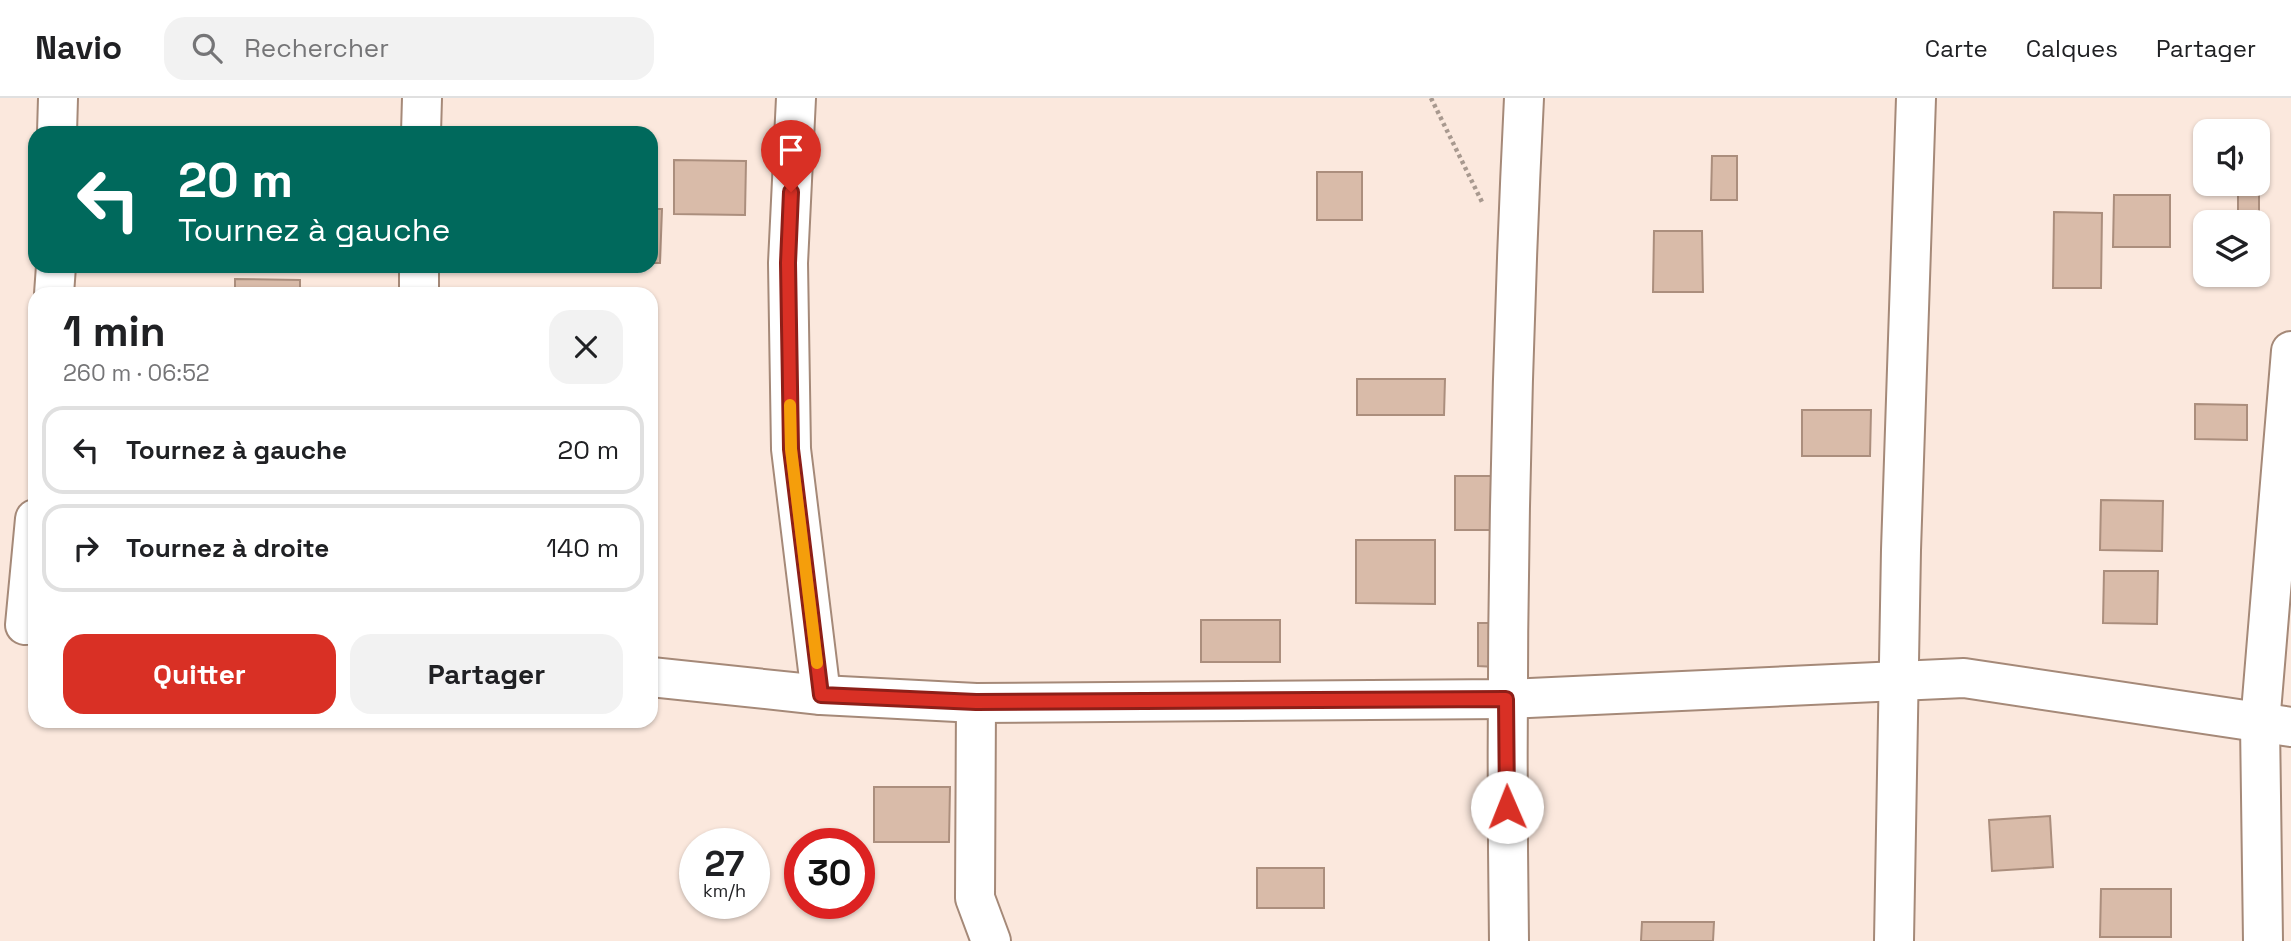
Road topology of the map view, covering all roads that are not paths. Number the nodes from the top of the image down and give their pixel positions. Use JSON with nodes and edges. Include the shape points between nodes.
{"nodes":[{"id":1,"x":58,"y":98,"type":"edge"},
{"id":2,"x":422,"y":98,"type":"edge"},
{"id":3,"x":796,"y":98,"type":"edge"},
{"id":4,"x":1524,"y":98,"type":"edge"},
{"id":5,"x":1916,"y":98,"type":"edge"},
{"id":6,"x":57,"y":126,"type":"edge"},
{"id":7,"x":421,"y":126,"type":"edge"},
{"id":8,"x":2291,"y":351,"type":"edge"},
{"id":9,"x":28,"y":569,"type":"edge"},
{"id":10,"x":20,"y":626,"type":"edge"},
{"id":11,"x":658,"y":678,"type":"edge"},
{"id":12,"x":1900,"y":681,"type":"junction"},
{"id":13,"x":821,"y":695,"type":"junction"},
{"id":14,"x":1506,"y":699,"type":"junction"},
{"id":15,"x":976,"y":702,"type":"junction"},
{"id":16,"x":2275,"y":726,"type":"edge"},
{"id":17,"x":990,"y":941,"type":"edge"},
{"id":18,"x":1509,"y":941,"type":"edge"},
{"id":19,"x":1894,"y":941,"type":"edge"},
{"id":20,"x":2263,"y":941,"type":"edge"}],
"edges":[{"from":1,"to":6,"type":"street"},
{"from":2,"to":7,"type":"street"},
{"from":3,"to":13,"type":"street","via":[[788,263],[791,449]]},
{"from":4,"to":14,"type":"street","via":[[1515,271]]},
{"from":5,"to":12,"type":"street"},
{"from":8,"to":16,"type":"street"},
{"from":9,"to":10,"type":"street"},
{"from":11,"to":13,"type":"street"},
{"from":12,"to":14,"type":"street"},
{"from":12,"to":16,"type":"street","via":[[1964,677]]},
{"from":12,"to":19,"type":"street"},
{"from":13,"to":15,"type":"street"},
{"from":14,"to":15,"type":"street"},
{"from":14,"to":18,"type":"street"},
{"from":15,"to":17,"type":"street","via":[[975,898]]},
{"from":16,"to":20,"type":"street"}]}
